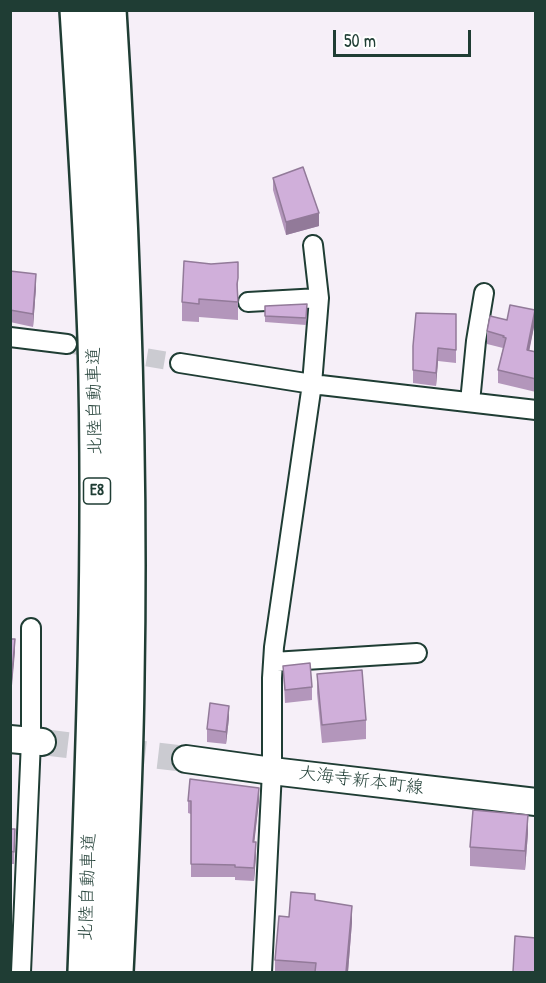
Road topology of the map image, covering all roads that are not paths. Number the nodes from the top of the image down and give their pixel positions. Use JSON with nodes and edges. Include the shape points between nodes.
{"nodes":[{"id":1,"x":77,"y":10,"type":"edge"},
{"id":2,"x":109,"y":10,"type":"edge"},
{"id":3,"x":314,"y":245,"type":"dead end"},
{"id":4,"x":484,"y":293,"type":"dead end"},
{"id":5,"x":319,"y":298,"type":"junction"},
{"id":6,"x":248,"y":302,"type":"dead end"},
{"id":7,"x":10,"y":337,"type":"edge"},
{"id":8,"x":67,"y":344,"type":"tunnel mouth"},
{"id":9,"x":180,"y":363,"type":"tunnel mouth"},
{"id":10,"x":312,"y":384,"type":"junction"},
{"id":11,"x":470,"y":402,"type":"junction"},
{"id":12,"x":536,"y":410,"type":"edge"},
{"id":13,"x":31,"y":628,"type":"dead end"},
{"id":14,"x":417,"y":653,"type":"dead end"},
{"id":15,"x":273,"y":662,"type":"junction"},
{"id":16,"x":28,"y":741,"type":"edge"},
{"id":17,"x":186,"y":759,"type":"tunnel mouth"},
{"id":18,"x":272,"y":771,"type":"junction"},
{"id":19,"x":536,"y":802,"type":"edge"},
{"id":20,"x":21,"y":972,"type":"edge"},
{"id":21,"x":85,"y":972,"type":"edge"},
{"id":22,"x":116,"y":972,"type":"edge"},
{"id":23,"x":262,"y":972,"type":"edge"}],
"edges":[{"from":1,"to":21,"type":"highway","name":"北陸自動車道","number":"E8","via":[[95,339],[97,505],[96,667]]},
{"from":2,"to":22,"type":"highway","name":"北陸自動車道","number":"E8","via":[[119,168],[128,508],[128,678]]},
{"from":3,"to":5,"type":"street"},
{"from":4,"to":11,"type":"street"},
{"from":5,"to":6,"type":"street"},
{"from":5,"to":10,"type":"street"},
{"from":7,"to":8,"type":"street"},
{"from":9,"to":10,"type":"street"},
{"from":10,"to":11,"type":"street"},
{"from":10,"to":15,"type":"street"},
{"from":11,"to":12,"type":"street"},
{"from":13,"to":16,"type":"street"},
{"from":14,"to":15,"type":"street"},
{"from":15,"to":18,"type":"street"},
{"from":16,"to":20,"type":"street"},
{"from":17,"to":18,"type":"main road","name":"大海寺新本町線"},
{"from":18,"to":19,"type":"main road","name":"大海寺新本町線"},
{"from":18,"to":23,"type":"street"}]}
